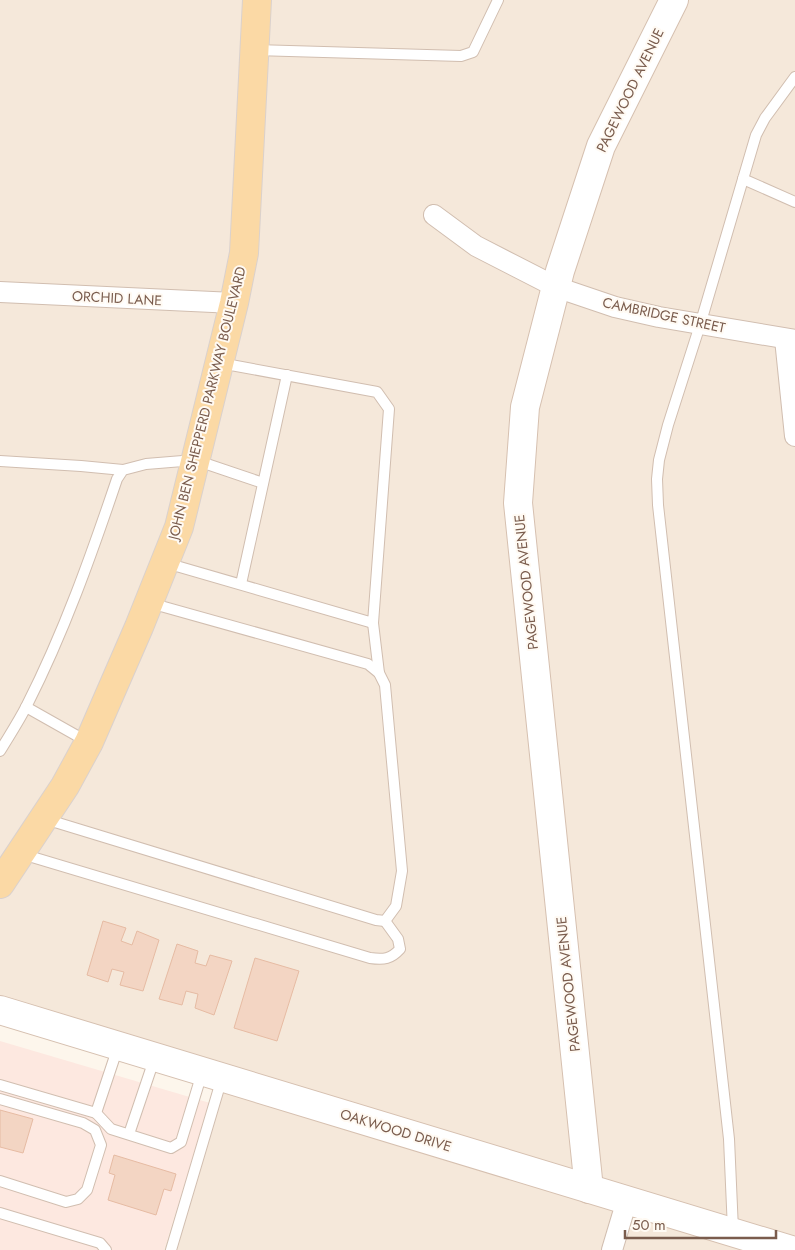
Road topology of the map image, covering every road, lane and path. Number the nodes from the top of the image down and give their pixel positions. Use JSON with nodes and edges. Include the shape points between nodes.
{"nodes":[{"id":1,"x":257,"y":0,"type":"edge"},
{"id":2,"x":498,"y":0,"type":"edge"},
{"id":3,"x":674,"y":0,"type":"edge"},
{"id":4,"x":255,"y":50,"type":"junction"},
{"id":5,"x":795,"y":77,"type":"edge"},
{"id":6,"x":743,"y":179,"type":"junction"},
{"id":7,"x":795,"y":202,"type":"edge"},
{"id":8,"x":434,"y":215,"type":"dead end"},
{"id":9,"x":556,"y":287,"type":"junction"},
{"id":10,"x":0,"y":292,"type":"edge"},
{"id":11,"x":234,"y":303,"type":"junction"},
{"id":12,"x":700,"y":325,"type":"junction"},
{"id":13,"x":790,"y":340,"type":"edge"},
{"id":14,"x":220,"y":363,"type":"junction"},
{"id":15,"x":287,"y":375,"type":"junction"},
{"id":16,"x":795,"y":436,"type":"edge"},
{"id":17,"x":196,"y":460,"type":"junction"},
{"id":18,"x":0,"y":461,"type":"edge"},
{"id":19,"x":123,"y":470,"type":"junction"},
{"id":20,"x":262,"y":483,"type":"junction"},
{"id":21,"x":165,"y":562,"type":"junction"},
{"id":22,"x":240,"y":584,"type":"junction"},
{"id":23,"x":149,"y":602,"type":"junction"},
{"id":24,"x":372,"y":623,"type":"junction"},
{"id":25,"x":379,"y":673,"type":"junction"},
{"id":26,"x":26,"y":706,"type":"junction"},
{"id":27,"x":89,"y":742,"type":"junction"},
{"id":28,"x":0,"y":751,"type":"edge"},
{"id":29,"x":44,"y":819,"type":"junction"},
{"id":30,"x":21,"y":854,"type":"junction"},
{"id":31,"x":0,"y":884,"type":"edge"},
{"id":32,"x":385,"y":921,"type":"junction"},
{"id":33,"x":0,"y":1010,"type":"edge"},
{"id":34,"x":118,"y":1046,"type":"junction"},
{"id":35,"x":155,"y":1058,"type":"junction"},
{"id":36,"x":212,"y":1075,"type":"junction"},
{"id":37,"x":0,"y":1085,"type":"edge"},
{"id":38,"x":0,"y":1099,"type":"edge"},
{"id":39,"x":96,"y":1113,"type":"junction"},
{"id":40,"x":129,"y":1134,"type":"junction"},
{"id":41,"x":0,"y":1182,"type":"edge"},
{"id":42,"x":589,"y":1189,"type":"junction"},
{"id":43,"x":627,"y":1200,"type":"junction"},
{"id":44,"x":0,"y":1213,"type":"edge"},
{"id":45,"x":734,"y":1232,"type":"junction"},
{"id":46,"x":774,"y":1247,"type":"edge"},
{"id":47,"x":106,"y":1250,"type":"edge"},
{"id":48,"x":171,"y":1250,"type":"edge"},
{"id":49,"x":612,"y":1250,"type":"edge"}],
"edges":[{"from":1,"to":4,"type":"main road","name":"JOHN BEN SHEPPERD PARKWAY BOULEVARD"},
{"from":2,"to":4,"type":"lane","via":[[473,52],[461,56]]},
{"from":3,"to":9,"type":"street","name":"PAGEWOOD AVENUE","via":[[601,146]]},
{"from":4,"to":11,"type":"main road","name":"JOHN BEN SHEPPERD PARKWAY BOULEVARD","via":[[244,253]]},
{"from":5,"to":6,"type":"lane","via":[[756,135]]},
{"from":6,"to":7,"type":"lane"},
{"from":6,"to":12,"type":"lane"},
{"from":8,"to":9,"type":"street","name":"CAMBRIDGE STREET","via":[[476,246]]},
{"from":9,"to":12,"type":"street","name":"CAMBRIDGE STREET","via":[[615,307]]},
{"from":9,"to":42,"type":"street","name":"PAGEWOOD AVENUE","via":[[525,407],[518,503]]},
{"from":10,"to":11,"type":"street","name":"ORCHID LANE"},
{"from":11,"to":14,"type":"main road","name":"JOHN BEN SHEPPERD PARKWAY BOULEVARD"},
{"from":12,"to":13,"type":"street","name":"CAMBRIDGE STREET"},
{"from":12,"to":45,"type":"lane","via":[[659,460],[657,488],[729,1139]]},
{"from":13,"to":16,"type":"street"},
{"from":14,"to":15,"type":"lane"},
{"from":14,"to":17,"type":"main road","name":"JOHN BEN SHEPPERD PARKWAY BOULEVARD"},
{"from":15,"to":20,"type":"lane"},
{"from":15,"to":24,"type":"lane","via":[[377,392],[388,409]]},
{"from":17,"to":19,"type":"lane","via":[[146,464]]},
{"from":17,"to":20,"type":"lane"},
{"from":17,"to":21,"type":"main road","name":"JOHN BEN SHEPPERD PARKWAY BOULEVARD","via":[[179,527]]},
{"from":18,"to":19,"type":"lane"},
{"from":19,"to":26,"type":"lane","via":[[57,641]]},
{"from":20,"to":22,"type":"lane"},
{"from":21,"to":22,"type":"lane"},
{"from":21,"to":23,"type":"main road","name":"JOHN BEN SHEPPERD PARKWAY BOULEVARD"},
{"from":22,"to":24,"type":"lane"},
{"from":23,"to":25,"type":"lane","via":[[368,664]]},
{"from":23,"to":27,"type":"main road","name":"JOHN BEN SHEPPERD PARKWAY BOULEVARD"},
{"from":24,"to":25,"type":"lane"},
{"from":25,"to":32,"type":"lane","via":[[385,685],[402,871],[396,906]]},
{"from":26,"to":27,"type":"lane"},
{"from":26,"to":28,"type":"lane"},
{"from":27,"to":29,"type":"main road","name":"JOHN BEN SHEPPERD PARKWAY BOULEVARD"},
{"from":29,"to":30,"type":"main road","name":"JOHN BEN SHEPPERD PARKWAY BOULEVARD"},
{"from":29,"to":32,"type":"lane"},
{"from":30,"to":31,"type":"main road","name":"JOHN BEN SHEPPERD PARKWAY BOULEVARD"},
{"from":30,"to":32,"type":"lane","via":[[382,960],[393,957],[400,949],[398,938]]},
{"from":33,"to":34,"type":"street","name":"OAKWOOD DRIVE"},
{"from":34,"to":35,"type":"street","name":"OAKWOOD DRIVE"},
{"from":34,"to":39,"type":"lane"},
{"from":35,"to":36,"type":"street","name":"OAKWOOD DRIVE"},
{"from":35,"to":40,"type":"lane"},
{"from":36,"to":40,"type":"lane","via":[[181,1142],[171,1148]]},
{"from":36,"to":42,"type":"street","name":"OAKWOOD DRIVE"},
{"from":36,"to":48,"type":"lane"},
{"from":37,"to":39,"type":"lane"},
{"from":38,"to":41,"type":"lane","via":[[83,1123],[95,1130],[101,1145],[87,1190],[78,1199],[66,1202]]},
{"from":39,"to":40,"type":"lane","via":[[111,1129]]},
{"from":42,"to":43,"type":"street","name":"OAKWOOD DRIVE"},
{"from":43,"to":45,"type":"street","name":"OAKWOOD DRIVE"},
{"from":43,"to":49,"type":"street"},
{"from":44,"to":47,"type":"lane","via":[[100,1243]]},
{"from":45,"to":46,"type":"street","name":"OAKWOOD DRIVE"}]}
